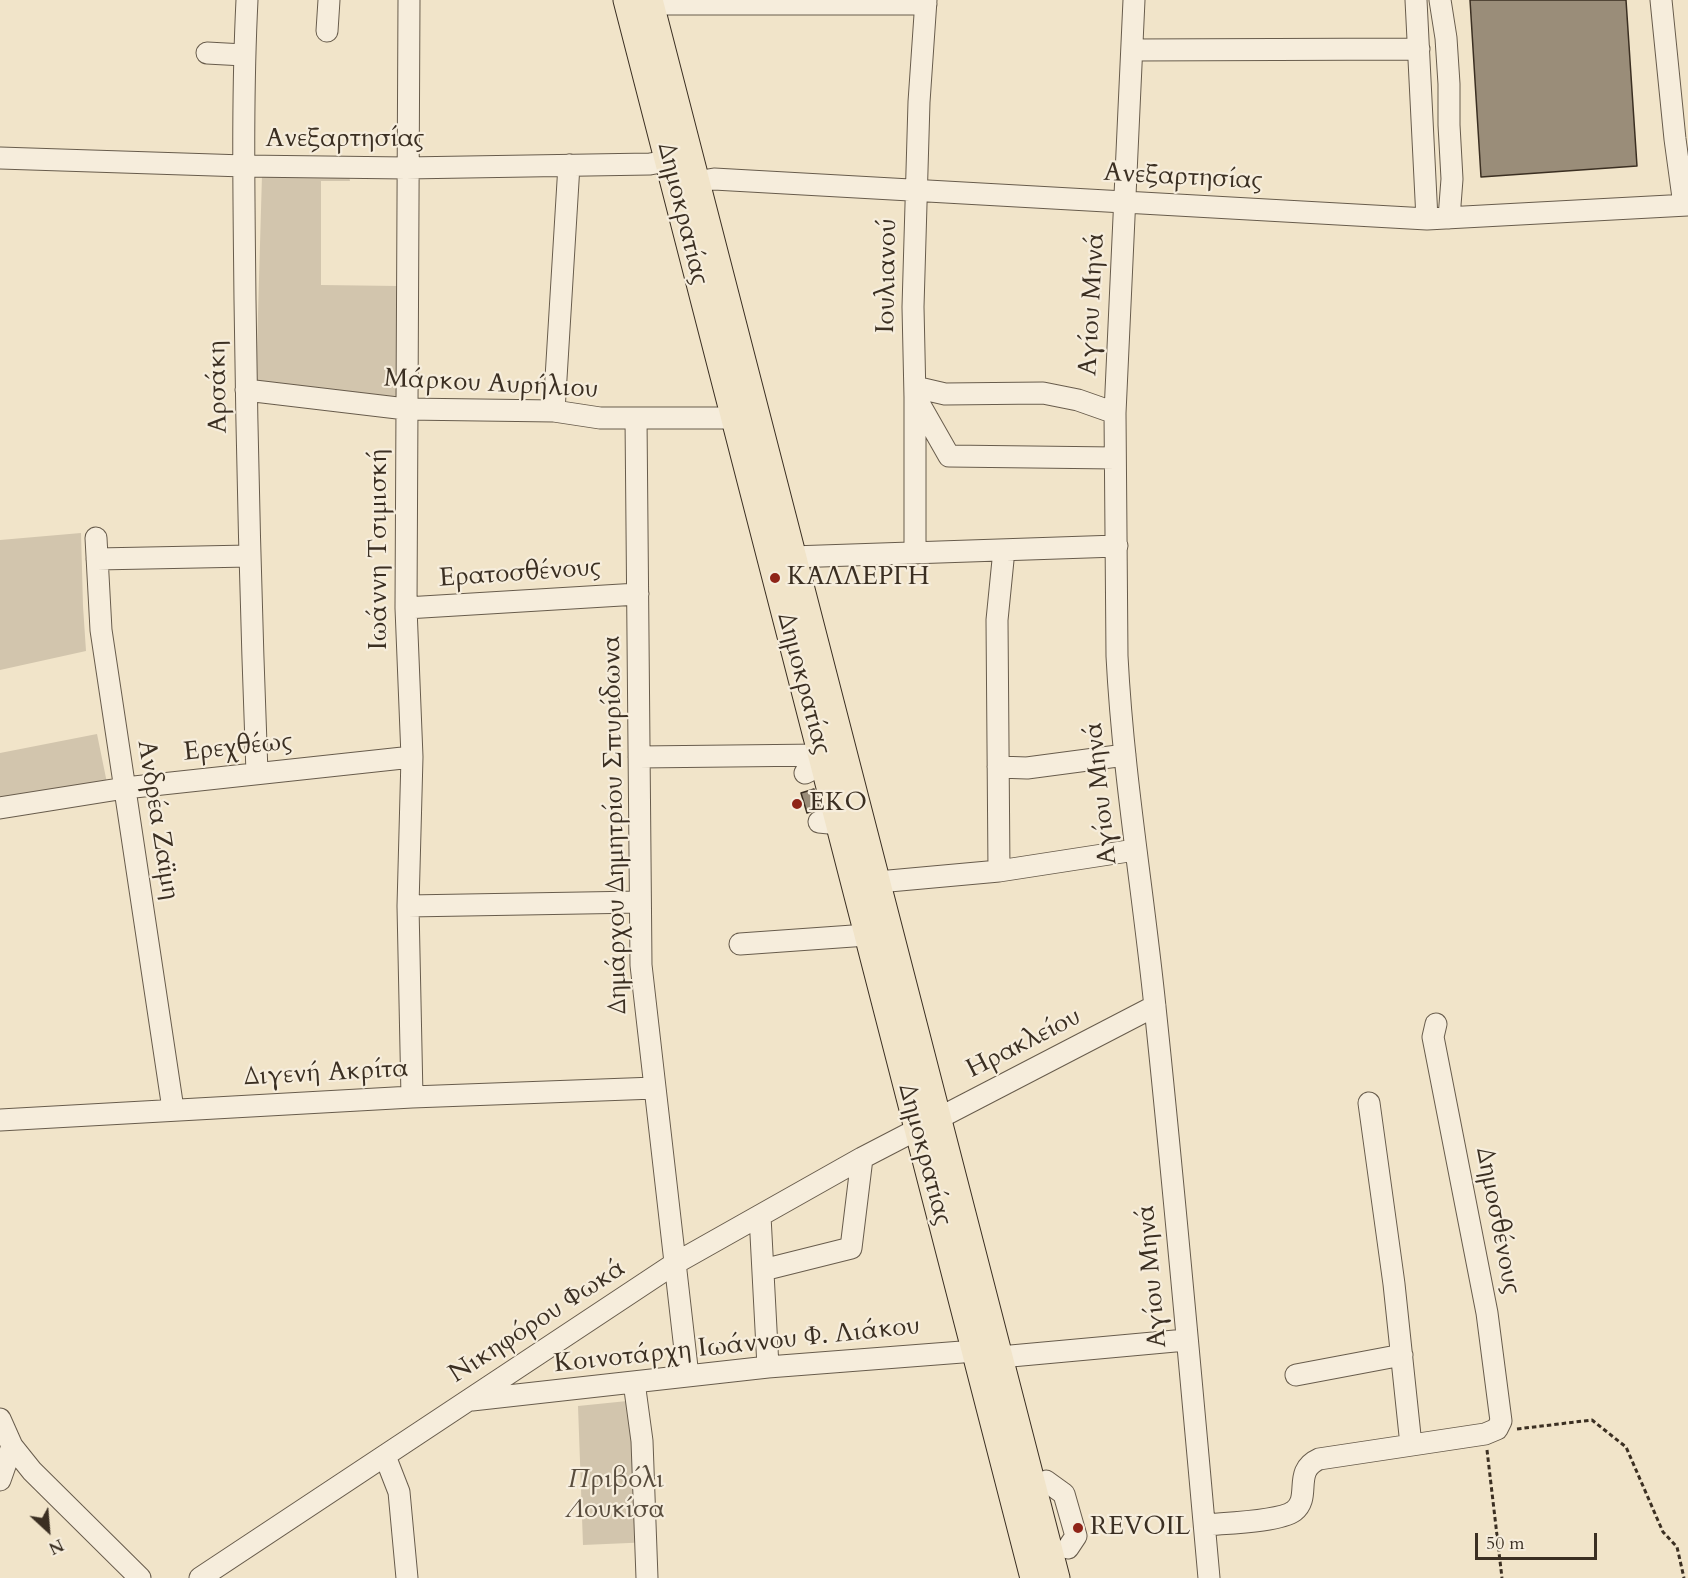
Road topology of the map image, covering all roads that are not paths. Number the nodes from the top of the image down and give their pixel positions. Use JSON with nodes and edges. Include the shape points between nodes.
{"nodes":[{"id":1,"x":247,"y":0,"type":"edge"},
{"id":2,"x":329,"y":0,"type":"edge"},
{"id":3,"x":409,"y":0,"type":"edge"},
{"id":4,"x":1134,"y":0,"type":"edge"},
{"id":5,"x":1416,"y":0,"type":"edge"},
{"id":6,"x":1440,"y":0,"type":"edge"},
{"id":7,"x":1661,"y":0,"type":"edge"},
{"id":8,"x":642,"y":1,"type":"edge"},
{"id":9,"x":794,"y":2,"type":"edge"},
{"id":10,"x":926,"y":2,"type":"edge"},
{"id":11,"x":327,"y":31,"type":"dead end"},
{"id":12,"x":1419,"y":49,"type":"junction"},
{"id":13,"x":1132,"y":50,"type":"junction"},
{"id":14,"x":207,"y":53,"type":"dead end"},
{"id":15,"x":244,"y":54,"type":"junction"},
{"id":16,"x":0,"y":158,"type":"edge"},
{"id":17,"x":569,"y":165,"type":"junction"},
{"id":18,"x":244,"y":166,"type":"junction"},
{"id":19,"x":406,"y":168,"type":"junction"},
{"id":20,"x":682,"y":171,"type":"junction"},
{"id":21,"x":917,"y":190,"type":"junction"},
{"id":22,"x":1126,"y":202,"type":"junction"},
{"id":23,"x":1686,"y":205,"type":"edge"},
{"id":24,"x":1449,"y":218,"type":"junction"},
{"id":25,"x":1427,"y":219,"type":"junction"},
{"id":26,"x":246,"y":390,"type":"junction"},
{"id":27,"x":915,"y":392,"type":"junction"},
{"id":28,"x":406,"y":409,"type":"junction"},
{"id":29,"x":554,"y":411,"type":"junction"},
{"id":30,"x":1115,"y":413,"type":"junction"},
{"id":31,"x":636,"y":418,"type":"junction"},
{"id":32,"x":734,"y":418,"type":"junction"},
{"id":33,"x":1115,"y":458,"type":"junction"},
{"id":34,"x":1117,"y":546,"type":"junction"},
{"id":35,"x":1004,"y":550,"type":"junction"},
{"id":36,"x":915,"y":553,"type":"junction"},
{"id":37,"x":249,"y":556,"type":"junction"},
{"id":38,"x":792,"y":557,"type":"junction"},
{"id":39,"x":638,"y":594,"type":"junction"},
{"id":40,"x":406,"y":608,"type":"junction"},
{"id":41,"x":1125,"y":755,"type":"junction"},
{"id":42,"x":412,"y":757,"type":"junction"},
{"id":43,"x":639,"y":757,"type":"junction"},
{"id":44,"x":817,"y":764,"type":"junction"},
{"id":45,"x":998,"y":767,"type":"junction"},
{"id":46,"x":257,"y":773,"type":"junction"},
{"id":47,"x":125,"y":788,"type":"junction"},
{"id":48,"x":0,"y":808,"type":"edge"},
{"id":49,"x":1135,"y":850,"type":"junction"},
{"id":50,"x":999,"y":871,"type":"junction"},
{"id":51,"x":878,"y":882,"type":"junction"},
{"id":52,"x":640,"y":902,"type":"junction"},
{"id":53,"x":408,"y":906,"type":"junction"},
{"id":54,"x":867,"y":935,"type":"junction"},
{"id":55,"x":740,"y":944,"type":"dead end"},
{"id":56,"x":1155,"y":1006,"type":"junction"},
{"id":57,"x":1436,"y":1024,"type":"dead end"},
{"id":58,"x":655,"y":1088,"type":"junction"},
{"id":59,"x":412,"y":1097,"type":"junction"},
{"id":60,"x":1369,"y":1103,"type":"dead end"},
{"id":61,"x":173,"y":1109,"type":"junction"},
{"id":62,"x":0,"y":1120,"type":"edge"},
{"id":63,"x":928,"y":1124,"type":"junction"},
{"id":64,"x":862,"y":1158,"type":"junction"},
{"id":65,"x":760,"y":1216,"type":"junction"},
{"id":66,"x":674,"y":1264,"type":"junction"},
{"id":67,"x":763,"y":1270,"type":"junction"},
{"id":68,"x":1186,"y":1340,"type":"junction"},
{"id":69,"x":988,"y":1354,"type":"junction"},
{"id":70,"x":1402,"y":1355,"type":"junction"},
{"id":71,"x":768,"y":1367,"type":"junction"},
{"id":72,"x":1296,"y":1375,"type":"dead end"},
{"id":73,"x":688,"y":1376,"type":"junction"},
{"id":74,"x":634,"y":1382,"type":"junction"},
{"id":75,"x":468,"y":1401,"type":"junction"},
{"id":76,"x":0,"y":1419,"type":"edge"},
{"id":77,"x":1411,"y":1445,"type":"junction"},
{"id":78,"x":12,"y":1446,"type":"junction"},
{"id":79,"x":385,"y":1456,"type":"junction"},
{"id":80,"x":0,"y":1480,"type":"edge"},
{"id":81,"x":1046,"y":1481,"type":"dead end"},
{"id":82,"x":1204,"y":1525,"type":"junction"},
{"id":83,"x":1068,"y":1548,"type":"dead end"},
{"id":84,"x":141,"y":1578,"type":"edge"},
{"id":85,"x":200,"y":1578,"type":"edge"},
{"id":86,"x":407,"y":1578,"type":"edge"},
{"id":87,"x":647,"y":1578,"type":"edge"},
{"id":88,"x":1034,"y":1578,"type":"edge"},
{"id":89,"x":1056,"y":1578,"type":"edge"},
{"id":90,"x":1209,"y":1578,"type":"edge"}],
"edges":[{"from":1,"to":15,"type":"street","name":"Αρσάκη"},
{"from":2,"to":11,"type":"street"},
{"from":3,"to":19,"type":"street","name":"Ιωάννη Τσιμισκή"},
{"from":4,"to":13,"type":"street","name":"Αγίου Μηνά"},
{"from":5,"to":12,"type":"street"},
{"from":6,"to":24,"type":"street","via":[[1449,84]]},
{"from":7,"to":23,"type":"street"},
{"from":8,"to":9,"type":"street"},
{"from":8,"to":20,"type":"main road","name":"Δημοκρατίας"},
{"from":9,"to":10,"type":"street"},
{"from":10,"to":21,"type":"street","name":"Ιουλιανού"},
{"from":12,"to":13,"type":"street"},
{"from":12,"to":25,"type":"street"},
{"from":13,"to":22,"type":"street","name":"Αγίου Μηνά"},
{"from":14,"to":15,"type":"street"},
{"from":15,"to":18,"type":"street","name":"Αρσάκη"},
{"from":16,"to":18,"type":"street","name":"Ανεξαρτησίας"},
{"from":17,"to":19,"type":"street","name":"Ανεξαρτησίας"},
{"from":17,"to":20,"type":"street","name":"Ανεξαρτησίας","via":[[650,164]]},
{"from":17,"to":29,"type":"street"},
{"from":18,"to":19,"type":"street","name":"Ανεξαρτησίας"},
{"from":18,"to":26,"type":"street","name":"Αρσάκη"},
{"from":19,"to":28,"type":"street","name":"Ιωάννη Τσιμισκή"},
{"from":20,"to":21,"type":"street","name":"Ανεξαρτησίας","via":[[714,179]]},
{"from":20,"to":32,"type":"main road","name":"Δημοκρατίας"},
{"from":20,"to":38,"type":"main road","name":"Δημοκρατίας"},
{"from":21,"to":22,"type":"street","name":"Ανεξαρτησίας"},
{"from":21,"to":27,"type":"street","name":"Ιουλιανού"},
{"from":22,"to":25,"type":"street","name":"Ανεξαρτησίας"},
{"from":22,"to":30,"type":"street","name":"Αγίου Μηνά"},
{"from":23,"to":24,"type":"street","name":"Ανεξαρτησίας"},
{"from":24,"to":25,"type":"street","name":"Ανεξαρτησίας"},
{"from":26,"to":28,"type":"street","name":"Μάρκου Αυρήλιου"},
{"from":26,"to":37,"type":"street","name":"Αρσάκη"},
{"from":27,"to":30,"type":"street","via":[[1043,393]]},
{"from":27,"to":33,"type":"street","via":[[950,456]]},
{"from":27,"to":36,"type":"street","name":"Ιουλιανού"},
{"from":28,"to":29,"type":"street","name":"Μάρκου Αυρήλιου"},
{"from":28,"to":40,"type":"street","name":"Ιωάννη Τσιμισκή"},
{"from":29,"to":31,"type":"street","name":"Μάρκου Αυρήλιου","via":[[600,418]]},
{"from":30,"to":33,"type":"street","name":"Αγίου Μηνά"},
{"from":31,"to":32,"type":"street","name":"Μάρκου Αυρήλιου"},
{"from":31,"to":39,"type":"street","name":"Δημάρχου Δημητρίου Σπυρίδωνα"},
{"from":32,"to":44,"type":"main road","name":"Δημοκρατίας"},
{"from":33,"to":34,"type":"street","name":"Αγίου Μηνά"},
{"from":34,"to":35,"type":"street"},
{"from":34,"to":41,"type":"street","name":"Αγίου Μηνά","via":[[1117,656]]},
{"from":35,"to":36,"type":"street"},
{"from":35,"to":45,"type":"street","via":[[997,620]]},
{"from":36,"to":38,"type":"street"},
{"from":37,"to":46,"type":"street","name":"Αρσάκη"},
{"from":37,"to":47,"type":"street","name":"Ανδρέα Ζαϊμη","via":[[97,549],[101,630]]},
{"from":38,"to":51,"type":"main road","name":"Δημοκρατίας"},
{"from":39,"to":40,"type":"street","name":"Ερατοσθένους"},
{"from":39,"to":43,"type":"street","name":"Δημάρχου Δημητρίου Σπυρίδωνα"},
{"from":40,"to":42,"type":"street","name":"Ιωάννη Τσιμισκή"},
{"from":41,"to":45,"type":"street","via":[[1027,768]]},
{"from":41,"to":49,"type":"street","name":"Αγίου Μηνά"},
{"from":42,"to":46,"type":"street","name":"Ερεχθέως"},
{"from":42,"to":53,"type":"street","name":"Ιωάννη Τσιμισκή"},
{"from":43,"to":44,"type":"street"},
{"from":43,"to":52,"type":"street","name":"Δημάρχου Δημητρίου Σπυρίδωνα"},
{"from":44,"to":54,"type":"main road","name":"Δημοκρατίας","via":[[829,823]]},
{"from":45,"to":50,"type":"street"},
{"from":46,"to":47,"type":"street","name":"Ερεχθέως"},
{"from":47,"to":48,"type":"street","name":"Ερεχθέως"},
{"from":47,"to":61,"type":"street","name":"Ανδρέα Ζαϊμη"},
{"from":49,"to":50,"type":"street"},
{"from":49,"to":56,"type":"street","name":"Αγίου Μηνά"},
{"from":50,"to":51,"type":"street"},
{"from":51,"to":63,"type":"main road","name":"Δημοκρατίας"},
{"from":52,"to":53,"type":"street"},
{"from":52,"to":58,"type":"street","name":"Δημάρχου Δημητρίου Σπυρίδωνα","via":[[641,965]]},
{"from":53,"to":59,"type":"street","name":"Ιωάννη Τσιμισκή"},
{"from":54,"to":55,"type":"street"},
{"from":54,"to":63,"type":"main road","name":"Δημοκρατίας"},
{"from":56,"to":63,"type":"street","name":"Ηρακλείου"},
{"from":56,"to":68,"type":"street","name":"Αγίου Μηνά"},
{"from":57,"to":77,"type":"street","name":"Δημοσθένους","via":[[1433,1037],[1487,1313],[1501,1421],[1491,1431]]},
{"from":58,"to":59,"type":"street","name":"Διγενή Ακρίτα"},
{"from":58,"to":66,"type":"street","name":"Δημάρχου Δημητρίου Σπυρίδωνα"},
{"from":59,"to":61,"type":"street","name":"Διγενή Ακρίτα"},
{"from":60,"to":70,"type":"street"},
{"from":61,"to":62,"type":"street","name":"Διγενή Ακρίτα"},
{"from":63,"to":64,"type":"street","name":"Νικηφόρου Φωκά"},
{"from":63,"to":69,"type":"main road","name":"Δημοκρατίας"},
{"from":64,"to":65,"type":"street","name":"Νικηφόρου Φωκά"},
{"from":64,"to":67,"type":"street","via":[[851,1248]]},
{"from":65,"to":66,"type":"street","name":"Νικηφόρου Φωκά"},
{"from":65,"to":67,"type":"street"},
{"from":66,"to":73,"type":"street","name":"Δημάρχου Δημητρίου Σπυρίδωνα"},
{"from":66,"to":75,"type":"street","name":"Νικηφόρου Φωκά"},
{"from":67,"to":71,"type":"street"},
{"from":68,"to":69,"type":"street","name":"Κοινοτάρχη Ιωάννου Φ. Λιάκου"},
{"from":68,"to":82,"type":"street","name":"Αγίου Μηνά"},
{"from":69,"to":71,"type":"street","name":"Κοινοτάρχη Ιωάννου Φ. Λιάκου"},
{"from":69,"to":88,"type":"main road","name":"Δημοκρατίας"},
{"from":69,"to":89,"type":"main road","name":"Δημοκρατίας"},
{"from":70,"to":72,"type":"street"},
{"from":70,"to":77,"type":"street"},
{"from":71,"to":73,"type":"street","name":"Κοινοτάρχη Ιωάννου Φ. Λιάκου"},
{"from":73,"to":74,"type":"street","name":"Κοινοτάρχη Ιωάννου Φ. Λιάκου"},
{"from":74,"to":75,"type":"street","name":"Κοινοτάρχη Ιωάννου Φ. Λιάκου"},
{"from":74,"to":87,"type":"street","via":[[642,1441]]},
{"from":75,"to":79,"type":"street","name":"Νικηφόρου Φωκά"},
{"from":76,"to":78,"type":"street"},
{"from":77,"to":82,"type":"street","via":[[1311,1463],[1304,1472],[1302,1497],[1295,1510],[1281,1517]]},
{"from":78,"to":80,"type":"street"},
{"from":78,"to":84,"type":"street","via":[[32,1471]]},
{"from":79,"to":85,"type":"street","name":"Νικηφόρου Φωκά"},
{"from":79,"to":86,"type":"street","via":[[399,1492]]},
{"from":81,"to":83,"type":"street","via":[[1064,1494],[1076,1536]]},
{"from":82,"to":90,"type":"street","name":"Αγίου Μηνά"}]}
